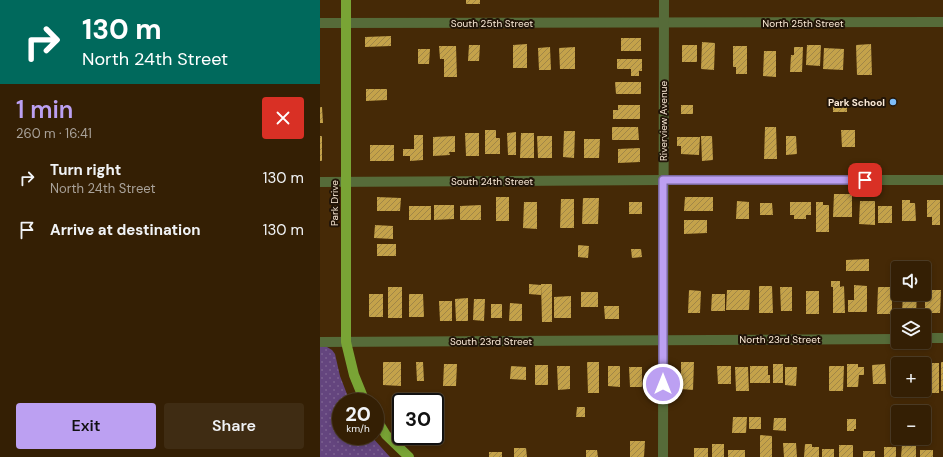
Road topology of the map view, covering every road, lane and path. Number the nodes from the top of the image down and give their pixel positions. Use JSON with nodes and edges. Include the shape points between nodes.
{"nodes":[{"id":1,"x":346,"y":0,"type":"edge"},
{"id":2,"x":664,"y":0,"type":"edge"},
{"id":3,"x":943,"y":22,"type":"edge"},
{"id":4,"x":346,"y":23,"type":"junction"},
{"id":5,"x":664,"y":23,"type":"junction"},
{"id":6,"x":320,"y":24,"type":"edge"},
{"id":7,"x":663,"y":180,"type":"junction"},
{"id":8,"x":943,"y":180,"type":"edge"},
{"id":9,"x":320,"y":182,"type":"edge"},
{"id":10,"x":346,"y":182,"type":"junction"},
{"id":11,"x":891,"y":338,"type":"edge"},
{"id":12,"x":931,"y":338,"type":"edge"},
{"id":13,"x":943,"y":338,"type":"edge"},
{"id":14,"x":663,"y":340,"type":"junction"},
{"id":15,"x":320,"y":342,"type":"edge"},
{"id":16,"x":346,"y":342,"type":"junction"},
{"id":17,"x":361,"y":393,"type":"edge"},
{"id":18,"x":384,"y":432,"type":"edge"},
{"id":19,"x":409,"y":457,"type":"edge"},
{"id":20,"x":663,"y":457,"type":"edge"}],
"edges":[{"from":1,"to":4,"type":"main road","name":"Park Drive"},
{"from":2,"to":5,"type":"street","name":"Riverview Avenue"},
{"from":3,"to":5,"type":"street","name":"North 25th Street"},
{"from":4,"to":5,"type":"street","name":"South 25th Street"},
{"from":4,"to":6,"type":"street","name":"South 25th Street"},
{"from":4,"to":10,"type":"main road","name":"Park Drive"},
{"from":5,"to":7,"type":"street","name":"Riverview Avenue"},
{"from":7,"to":8,"type":"street","name":"South 24th Street"},
{"from":7,"to":10,"type":"street","name":"South 24th Street"},
{"from":7,"to":14,"type":"street","name":"Riverview Avenue"},
{"from":9,"to":10,"type":"street","name":"South 24th Street"},
{"from":10,"to":16,"type":"main road","name":"Park Drive"},
{"from":11,"to":14,"type":"street","name":"North 23rd Street"},
{"from":12,"to":13,"type":"street"},
{"from":14,"to":16,"type":"street","name":"South 23rd Street"},
{"from":14,"to":20,"type":"street","name":"Riverview Avenue"},
{"from":15,"to":16,"type":"street","name":"South 23rd Street"},
{"from":16,"to":17,"type":"main road","name":"Park Drive"},
{"from":18,"to":19,"type":"main road"}]}
